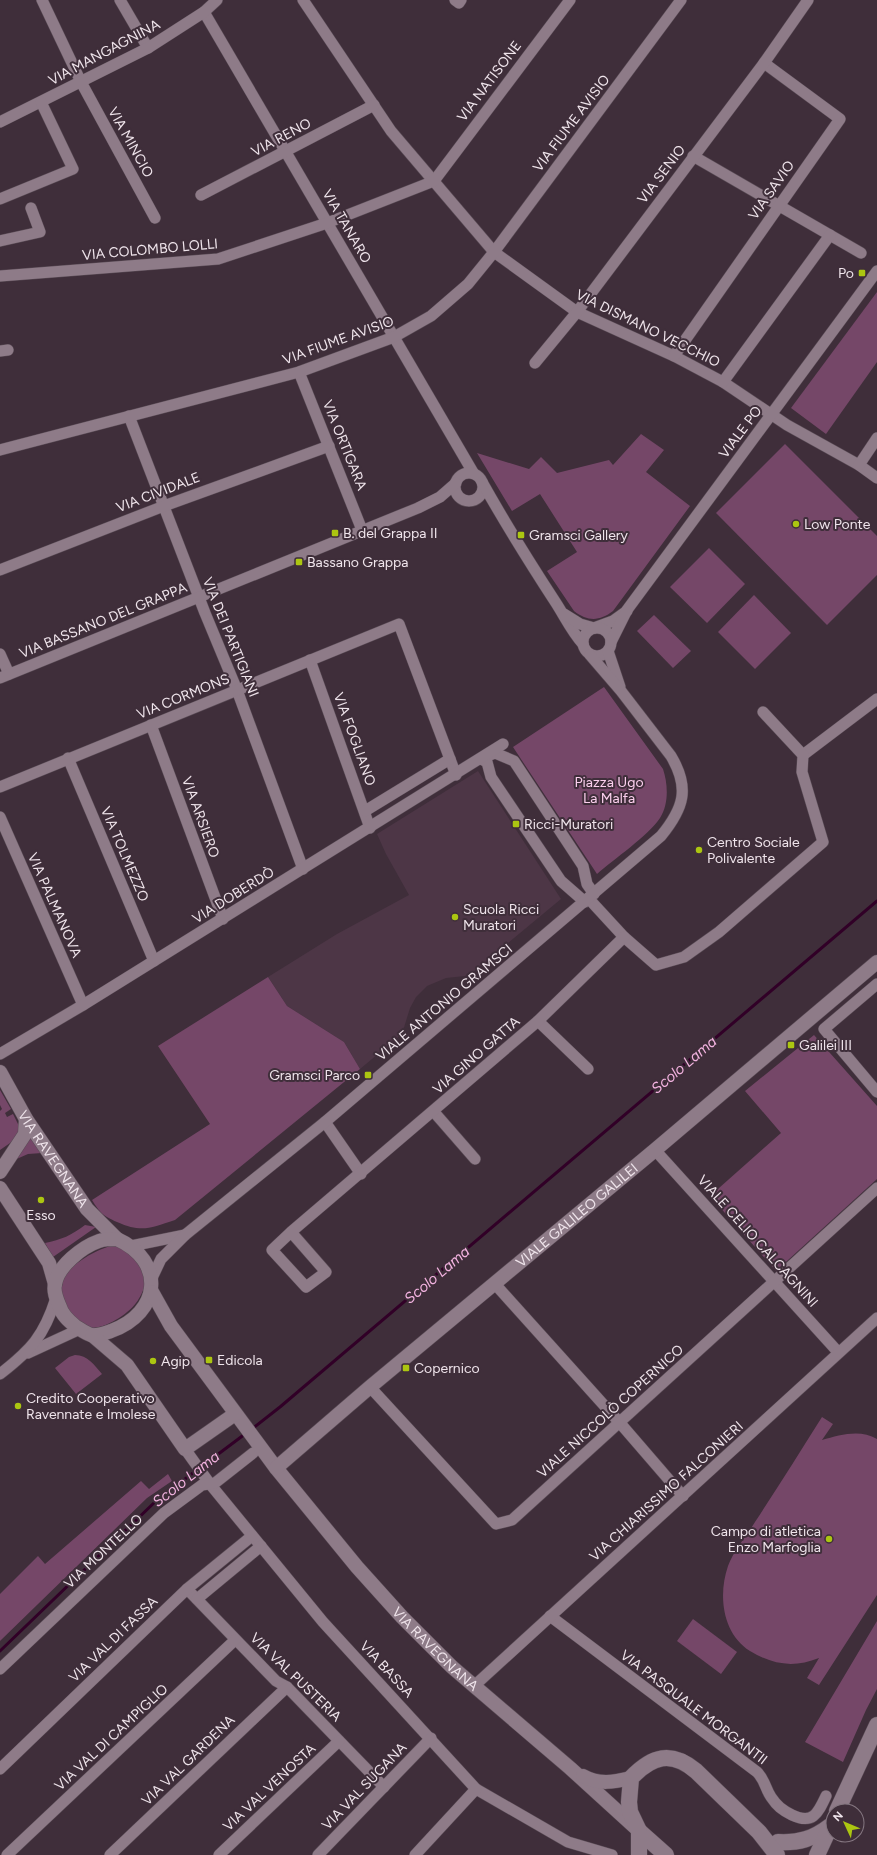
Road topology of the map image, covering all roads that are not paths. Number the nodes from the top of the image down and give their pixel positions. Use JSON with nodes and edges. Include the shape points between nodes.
{"nodes":[{"id":1,"x":42,"y":0,"type":"edge"},
{"id":2,"x":120,"y":0,"type":"edge"},
{"id":3,"x":217,"y":0,"type":"edge"},
{"id":4,"x":303,"y":0,"type":"edge"},
{"id":5,"x":455,"y":0,"type":"edge"},
{"id":6,"x":461,"y":0,"type":"edge"},
{"id":7,"x":570,"y":0,"type":"edge"},
{"id":8,"x":682,"y":0,"type":"edge"},
{"id":9,"x":808,"y":0,"type":"edge"},
{"id":10,"x":204,"y":12,"type":"junction"},
{"id":11,"x":148,"y":48,"type":"junction"},
{"id":12,"x":764,"y":63,"type":"junction"},
{"id":13,"x":81,"y":82,"type":"junction"},
{"id":14,"x":40,"y":102,"type":"junction"},
{"id":15,"x":374,"y":105,"type":"junction"},
{"id":16,"x":0,"y":122,"type":"edge"},
{"id":17,"x":286,"y":152,"type":"junction"},
{"id":18,"x":693,"y":156,"type":"junction"},
{"id":19,"x":434,"y":181,"type":"junction"},
{"id":20,"x":201,"y":195,"type":"dead end"},
{"id":21,"x":0,"y":199,"type":"edge"},
{"id":22,"x":779,"y":206,"type":"junction"},
{"id":23,"x":31,"y":208,"type":"dead end"},
{"id":24,"x":155,"y":218,"type":"dead end"},
{"id":25,"x":327,"y":223,"type":"junction"},
{"id":26,"x":830,"y":235,"type":"junction"},
{"id":27,"x":0,"y":241,"type":"edge"},
{"id":28,"x":494,"y":252,"type":"junction"},
{"id":29,"x":861,"y":253,"type":"dead end"},
{"id":30,"x":877,"y":271,"type":"edge"},
{"id":31,"x":0,"y":276,"type":"edge"},
{"id":32,"x":577,"y":312,"type":"junction"},
{"id":33,"x":394,"y":337,"type":"junction"},
{"id":34,"x":674,"y":356,"type":"junction"},
{"id":35,"x":535,"y":363,"type":"dead end"},
{"id":36,"x":299,"y":372,"type":"junction"},
{"id":37,"x":723,"y":382,"type":"junction"},
{"id":38,"x":772,"y":415,"type":"junction"},
{"id":39,"x":129,"y":416,"type":"junction"},
{"id":40,"x":877,"y":438,"type":"edge"},
{"id":41,"x":329,"y":446,"type":"junction"},
{"id":42,"x":0,"y":450,"type":"edge"},
{"id":43,"x":462,"y":457,"type":"junction"},
{"id":44,"x":859,"y":465,"type":"junction"},
{"id":45,"x":474,"y":474,"type":"junction"},
{"id":46,"x":877,"y":478,"type":"edge"},
{"id":47,"x":457,"y":481,"type":"junction"},
{"id":48,"x":482,"y":482,"type":"junction"},
{"id":49,"x":460,"y":498,"type":"junction"},
{"id":50,"x":473,"y":500,"type":"junction"},
{"id":51,"x":164,"y":506,"type":"junction"},
{"id":52,"x":418,"y":508,"type":"junction"},
{"id":53,"x":362,"y":530,"type":"junction"},
{"id":54,"x":510,"y":532,"type":"junction"},
{"id":55,"x":0,"y":570,"type":"edge"},
{"id":56,"x":199,"y":597,"type":"junction"},
{"id":57,"x":627,"y":610,"type":"junction"},
{"id":58,"x":564,"y":614,"type":"junction"},
{"id":59,"x":594,"y":628,"type":"junction"},
{"id":60,"x":583,"y":644,"type":"junction"},
{"id":61,"x":610,"y":646,"type":"junction"},
{"id":62,"x":0,"y":654,"type":"edge"},
{"id":63,"x":590,"y":655,"type":"junction"},
{"id":64,"x":310,"y":660,"type":"junction"},
{"id":65,"x":5,"y":676,"type":"edge"},
{"id":66,"x":237,"y":690,"type":"junction"},
{"id":67,"x":621,"y":691,"type":"junction"},
{"id":68,"x":877,"y":699,"type":"edge"},
{"id":69,"x":763,"y":712,"type":"dead end"},
{"id":70,"x":151,"y":725,"type":"junction"},
{"id":71,"x":503,"y":744,"type":"dead end"},
{"id":72,"x":802,"y":755,"type":"junction"},
{"id":73,"x":68,"y":758,"type":"junction"},
{"id":74,"x":506,"y":758,"type":"junction"},
{"id":75,"x":450,"y":759,"type":"junction"},
{"id":76,"x":481,"y":759,"type":"junction"},
{"id":77,"x":490,"y":773,"type":"junction"},
{"id":78,"x":456,"y":775,"type":"junction"},
{"id":79,"x":0,"y":787,"type":"edge"},
{"id":80,"x":365,"y":811,"type":"junction"},
{"id":81,"x":0,"y":817,"type":"edge"},
{"id":82,"x":370,"y":828,"type":"junction"},
{"id":83,"x":303,"y":869,"type":"junction"},
{"id":84,"x":584,"y":875,"type":"junction"},
{"id":85,"x":568,"y":886,"type":"junction"},
{"id":86,"x":589,"y":898,"type":"junction"},
{"id":87,"x":223,"y":919,"type":"junction"},
{"id":88,"x":624,"y":937,"type":"junction"},
{"id":89,"x":154,"y":962,"type":"junction"},
{"id":90,"x":877,"y":962,"type":"edge"},
{"id":91,"x":877,"y":984,"type":"edge"},
{"id":92,"x":846,"y":988,"type":"junction"},
{"id":93,"x":858,"y":1001,"type":"junction"},
{"id":94,"x":83,"y":1005,"type":"junction"},
{"id":95,"x":538,"y":1021,"type":"junction"},
{"id":96,"x":0,"y":1054,"type":"edge"},
{"id":97,"x":588,"y":1069,"type":"dead end"},
{"id":98,"x":0,"y":1072,"type":"edge"},
{"id":99,"x":877,"y":1092,"type":"edge"},
{"id":100,"x":434,"y":1112,"type":"junction"},
{"id":101,"x":26,"y":1119,"type":"junction"},
{"id":102,"x":325,"y":1122,"type":"junction"},
{"id":103,"x":656,"y":1150,"type":"junction"},
{"id":104,"x":475,"y":1158,"type":"dead end"},
{"id":105,"x":0,"y":1172,"type":"edge"},
{"id":106,"x":361,"y":1174,"type":"junction"},
{"id":107,"x":0,"y":1188,"type":"edge"},
{"id":108,"x":877,"y":1188,"type":"edge"},
{"id":109,"x":291,"y":1232,"type":"junction"},
{"id":110,"x":185,"y":1235,"type":"junction"},
{"id":111,"x":117,"y":1239,"type":"junction"},
{"id":112,"x":131,"y":1246,"type":"junction"},
{"id":113,"x":775,"y":1282,"type":"junction"},
{"id":114,"x":494,"y":1284,"type":"junction"},
{"id":115,"x":152,"y":1285,"type":"junction"},
{"id":116,"x":55,"y":1291,"type":"junction"},
{"id":117,"x":877,"y":1318,"type":"edge"},
{"id":118,"x":86,"y":1332,"type":"junction"},
{"id":119,"x":838,"y":1352,"type":"junction"},
{"id":120,"x":26,"y":1354,"type":"junction"},
{"id":121,"x":0,"y":1374,"type":"edge"},
{"id":122,"x":370,"y":1387,"type":"junction"},
{"id":123,"x":235,"y":1414,"type":"junction"},
{"id":124,"x":620,"y":1422,"type":"junction"},
{"id":125,"x":185,"y":1449,"type":"junction"},
{"id":126,"x":257,"y":1450,"type":"junction"},
{"id":127,"x":276,"y":1468,"type":"junction"},
{"id":128,"x":210,"y":1484,"type":"junction"},
{"id":129,"x":683,"y":1496,"type":"junction"},
{"id":130,"x":252,"y":1536,"type":"junction"},
{"id":131,"x":261,"y":1546,"type":"junction"},
{"id":132,"x":188,"y":1589,"type":"junction"},
{"id":133,"x":197,"y":1599,"type":"junction"},
{"id":134,"x":550,"y":1616,"type":"junction"},
{"id":135,"x":236,"y":1640,"type":"junction"},
{"id":136,"x":0,"y":1669,"type":"edge"},
{"id":137,"x":474,"y":1686,"type":"junction"},
{"id":138,"x":287,"y":1687,"type":"junction"},
{"id":139,"x":877,"y":1725,"type":"edge"},
{"id":140,"x":431,"y":1738,"type":"junction"},
{"id":141,"x":339,"y":1741,"type":"junction"},
{"id":142,"x":570,"y":1768,"type":"junction"},
{"id":143,"x":0,"y":1769,"type":"edge"},
{"id":144,"x":631,"y":1778,"type":"junction"},
{"id":145,"x":384,"y":1787,"type":"junction"},
{"id":146,"x":476,"y":1789,"type":"junction"},
{"id":147,"x":826,"y":1796,"type":"dead end"},
{"id":148,"x":841,"y":1803,"type":"edge"},
{"id":149,"x":825,"y":1829,"type":"edge"},
{"id":150,"x":639,"y":1831,"type":"junction"},
{"id":151,"x":825,"y":1838,"type":"edge"},
{"id":152,"x":773,"y":1845,"type":"edge"},
{"id":153,"x":7,"y":1855,"type":"edge"},
{"id":154,"x":110,"y":1855,"type":"edge"},
{"id":155,"x":219,"y":1855,"type":"edge"},
{"id":156,"x":318,"y":1855,"type":"edge"},
{"id":157,"x":415,"y":1855,"type":"edge"},
{"id":158,"x":612,"y":1855,"type":"edge"},
{"id":159,"x":639,"y":1855,"type":"edge"},
{"id":160,"x":666,"y":1855,"type":"edge"},
{"id":161,"x":798,"y":1855,"type":"edge"},
{"id":162,"x":817,"y":1855,"type":"edge"}],
"edges":[{"from":1,"to":13,"type":"street","name":"VIA MINCIO"},
{"from":2,"to":11,"type":"street"},
{"from":3,"to":10,"type":"street","name":"VIA MANGAGNINA"},
{"from":4,"to":15,"type":"street","name":"VIA DISMANO VECCHIO"},
{"from":5,"to":6,"type":"street","via":[[459,3]]},
{"from":7,"to":19,"type":"street","name":"VIA NATISONE"},
{"from":8,"to":28,"type":"street","name":"VIA FIUME AVISIO"},
{"from":9,"to":12,"type":"street","name":"VIA SENIO"},
{"from":10,"to":11,"type":"street","name":"VIA MANGAGNINA"},
{"from":10,"to":17,"type":"street","name":"VIA TANARO"},
{"from":11,"to":13,"type":"street","name":"VIA MANGAGNINA"},
{"from":12,"to":18,"type":"street","name":"VIA SENIO"},
{"from":12,"to":22,"type":"street","name":"VIA SAVIO","via":[[840,119]]},
{"from":13,"to":14,"type":"street","name":"VIA MANGAGNINA"},
{"from":13,"to":24,"type":"street","name":"VIA MINCIO"},
{"from":14,"to":16,"type":"street","name":"VIA MANGAGNINA"},
{"from":14,"to":21,"type":"street","via":[[73,169]]},
{"from":15,"to":17,"type":"street","name":"VIA RENO"},
{"from":15,"to":19,"type":"street","name":"VIA DISMANO VECCHIO","via":[[391,131]]},
{"from":17,"to":20,"type":"street","name":"VIA RENO"},
{"from":17,"to":25,"type":"street","name":"VIA TANARO"},
{"from":18,"to":22,"type":"street"},
{"from":18,"to":32,"type":"street","name":"VIA SENIO"},
{"from":19,"to":25,"type":"street","name":"VIA COLOMBO LOLLI"},
{"from":19,"to":28,"type":"street","name":"VIA DISMANO VECCHIO"},
{"from":22,"to":26,"type":"street"},
{"from":22,"to":34,"type":"street","name":"VIA SAVIO"},
{"from":23,"to":27,"type":"street","via":[[40,232]]},
{"from":25,"to":31,"type":"street","name":"VIA COLOMBO LOLLI","via":[[218,259]]},
{"from":25,"to":33,"type":"street","name":"VIA TANARO"},
{"from":26,"to":29,"type":"street"},
{"from":26,"to":37,"type":"street"},
{"from":28,"to":32,"type":"street","name":"VIA DISMANO VECCHIO"},
{"from":28,"to":33,"type":"street","name":"VIA FIUME AVISIO","via":[[468,284],[432,316]]},
{"from":30,"to":38,"type":"street","name":"VIALE PO"},
{"from":32,"to":34,"type":"street","name":"VIA DISMANO VECCHIO"},
{"from":32,"to":35,"type":"street","name":"VIA SENIO"},
{"from":33,"to":36,"type":"street","name":"VIA FIUME AVISIO"},
{"from":33,"to":43,"type":"street","name":"VIA TANARO"},
{"from":34,"to":37,"type":"street","name":"VIA DISMANO VECCHIO"},
{"from":36,"to":39,"type":"street","name":"VIA FIUME AVISIO"},
{"from":36,"to":41,"type":"street","name":"VIA ORTIGARA"},
{"from":37,"to":38,"type":"street","name":"VIA DISMANO VECCHIO"},
{"from":38,"to":44,"type":"street","name":"VIA DISMANO VECCHIO"},
{"from":38,"to":57,"type":"street","name":"VIALE PO"},
{"from":39,"to":42,"type":"street","name":"VIA FIUME AVISIO"},
{"from":39,"to":51,"type":"street","name":"VIA DEI PARTIGIANI"},
{"from":40,"to":44,"type":"street"},
{"from":41,"to":51,"type":"street","name":"VIA CIVIDALE"},
{"from":41,"to":53,"type":"street","name":"VIA ORTIGARA"},
{"from":43,"to":45,"type":"street","name":"VIA TANARO"},
{"from":43,"to":47,"type":"street","via":[[463,466]]},
{"from":44,"to":46,"type":"street","name":"VIA DISMANO VECCHIO"},
{"from":45,"to":47,"type":"street","via":[[465,474]]},
{"from":45,"to":48,"type":"street"},
{"from":47,"to":49,"type":"street","via":[[456,491]]},
{"from":47,"to":52,"type":"street","name":"VIA BASSANO DEL GRAPPA","via":[[440,497]]},
{"from":48,"to":50,"type":"street","via":[[482,491],[477,499]]},
{"from":48,"to":54,"type":"street"},
{"from":49,"to":50,"type":"street"},
{"from":49,"to":52,"type":"street","name":"VIA BASSANO DEL GRAPPA"},
{"from":50,"to":54,"type":"street","via":[[494,511]]},
{"from":51,"to":55,"type":"street","name":"VIA CIVIDALE"},
{"from":51,"to":56,"type":"street","name":"VIA DEI PARTIGIANI"},
{"from":52,"to":53,"type":"street","name":"VIA BASSANO DEL GRAPPA"},
{"from":53,"to":56,"type":"street","name":"VIA BASSANO DEL GRAPPA"},
{"from":54,"to":58,"type":"street"},
{"from":56,"to":65,"type":"street","name":"VIA BASSANO DEL GRAPPA"},
{"from":56,"to":66,"type":"street","name":"VIA DEI PARTIGIANI"},
{"from":57,"to":59,"type":"street","name":"VIALE PO","via":[[612,621]]},
{"from":57,"to":61,"type":"street","name":"VIALE PO"},
{"from":58,"to":59,"type":"street","via":[[580,624]]},
{"from":58,"to":60,"type":"street","via":[[574,634]]},
{"from":59,"to":60,"type":"street","via":[[584,636]]},
{"from":59,"to":61,"type":"street","via":[[608,633]]},
{"from":60,"to":63,"type":"street"},
{"from":61,"to":63,"type":"street","via":[[598,657]]},
{"from":61,"to":67,"type":"street","name":"VIALE ANTONIO GRAMSCI"},
{"from":62,"to":65,"type":"street"},
{"from":63,"to":67,"type":"street","name":"VIALE ANTONIO GRAMSCI"},
{"from":64,"to":66,"type":"street","name":"VIA CORMONS"},
{"from":64,"to":75,"type":"street","name":"VIA CORMONS","via":[[399,624]]},
{"from":64,"to":80,"type":"street","name":"VIA FOGLIANO"},
{"from":66,"to":70,"type":"street","name":"VIA CORMONS"},
{"from":66,"to":83,"type":"street","name":"VIA DEI PARTIGIANI"},
{"from":67,"to":86,"type":"street","name":"VIALE ANTONIO GRAMSCI","via":[[671,756],[678,768],[683,796],[680,810],[662,836]]},
{"from":68,"to":72,"type":"street"},
{"from":69,"to":72,"type":"street"},
{"from":70,"to":73,"type":"street","name":"VIA CORMONS"},
{"from":70,"to":87,"type":"street","name":"VIA ARSIERO"},
{"from":71,"to":76,"type":"street"},
{"from":72,"to":88,"type":"street","via":[[802,772],[823,842],[719,932],[684,957],[656,965]]},
{"from":73,"to":79,"type":"street","name":"VIA CORMONS"},
{"from":73,"to":89,"type":"street","name":"VIA TOLMEZZO"},
{"from":74,"to":76,"type":"street","via":[[495,753]]},
{"from":74,"to":77,"type":"street","via":[[496,761]]},
{"from":74,"to":84,"type":"street","via":[[514,761],[583,866]]},
{"from":75,"to":78,"type":"street"},
{"from":75,"to":80,"type":"street"},
{"from":76,"to":77,"type":"street","via":[[487,762]]},
{"from":76,"to":78,"type":"street","name":"VIA DOBERDÒ"},
{"from":77,"to":85,"type":"street","via":[[561,881]]},
{"from":78,"to":82,"type":"street","name":"VIA DOBERDÒ"},
{"from":80,"to":82,"type":"street","name":"VIA FOGLIANO"},
{"from":81,"to":94,"type":"street","name":"VIA PALMANOVA"},
{"from":82,"to":83,"type":"street","name":"VIA DOBERDÒ"},
{"from":83,"to":87,"type":"street","name":"VIA DOBERDÒ"},
{"from":84,"to":85,"type":"street","via":[[579,883]]},
{"from":84,"to":86,"type":"street"},
{"from":85,"to":86,"type":"street"},
{"from":86,"to":88,"type":"street"},
{"from":86,"to":102,"type":"street","name":"VIALE ANTONIO GRAMSCI"},
{"from":87,"to":89,"type":"street","name":"VIA DOBERDÒ"},
{"from":88,"to":95,"type":"street","name":"VIA GINO GATTA"},
{"from":89,"to":94,"type":"street","name":"VIA DOBERDÒ"},
{"from":90,"to":92,"type":"street","name":"VIALE GALILEO GALILEI"},
{"from":91,"to":93,"type":"street"},
{"from":92,"to":93,"type":"street"},
{"from":92,"to":103,"type":"street","name":"VIALE GALILEO GALILEI"},
{"from":93,"to":99,"type":"street","via":[[824,1029]]},
{"from":94,"to":96,"type":"street","name":"VIA DOBERDÒ"},
{"from":95,"to":97,"type":"street","name":"VIA GINO GATTA"},
{"from":95,"to":100,"type":"street","name":"VIA GINO GATTA"},
{"from":98,"to":101,"type":"street","name":"VIA RAVEGNANA"},
{"from":100,"to":104,"type":"street","name":"VIA GINO GATTA"},
{"from":100,"to":106,"type":"street","name":"VIA GINO GATTA"},
{"from":101,"to":105,"type":"street","via":[[25,1134]]},
{"from":101,"to":111,"type":"street","name":"VIA RAVEGNANA","via":[[89,1210]]},
{"from":102,"to":106,"type":"street"},
{"from":102,"to":110,"type":"street","name":"VIALE ANTONIO GRAMSCI"},
{"from":103,"to":113,"type":"street","name":"VIALE CELIO CALCAGNINI"},
{"from":103,"to":114,"type":"street","name":"VIALE GALILEO GALILEI"},
{"from":106,"to":109,"type":"street","name":"VIA GINO GATTA"},
{"from":107,"to":116,"type":"street","via":[[49,1263]]},
{"from":108,"to":113,"type":"street","name":"VIALE NICCOLÒ COPERNICO"},
{"from":109,"to":109,"type":"street","name":"VIA GINO GATTA","via":[[272,1250],[306,1287],[326,1272]]},
{"from":110,"to":112,"type":"street","name":"VIALE ANTONIO GRAMSCI"},
{"from":110,"to":115,"type":"street","name":"VIALE ANTONIO GRAMSCI","via":[[161,1259]]},
{"from":111,"to":112,"type":"street"},
{"from":111,"to":116,"type":"street","via":[[100,1240],[79,1253],[60,1270]]},
{"from":112,"to":115,"type":"street","via":[[148,1266]]},
{"from":113,"to":119,"type":"street","name":"VIALE CELIO CALCAGNINI"},
{"from":113,"to":124,"type":"street","name":"VIALE NICCOLÒ COPERNICO"},
{"from":114,"to":122,"type":"street","name":"VIALE GALILEO GALILEI"},
{"from":114,"to":124,"type":"street"},
{"from":115,"to":118,"type":"street","via":[[148,1302],[141,1312],[119,1329],[105,1334]]},
{"from":115,"to":123,"type":"street","name":"VIA RAVEGNANA","via":[[171,1326]]},
{"from":116,"to":118,"type":"street","via":[[65,1316]]},
{"from":116,"to":120,"type":"street","via":[[43,1332]]},
{"from":117,"to":119,"type":"street","name":"VIA CHIARISSIMO FALCONIERI"},
{"from":118,"to":120,"type":"street"},
{"from":118,"to":125,"type":"street","via":[[127,1365]]},
{"from":119,"to":129,"type":"street","name":"VIA CHIARISSIMO FALCONIERI"},
{"from":120,"to":121,"type":"street"},
{"from":122,"to":124,"type":"street","name":"VIALE NICCOLÒ COPERNICO","via":[[496,1524],[512,1520]]},
{"from":122,"to":127,"type":"street","name":"VIALE GALILEO GALILEI"},
{"from":123,"to":125,"type":"street"},
{"from":123,"to":126,"type":"street","name":"VIA RAVEGNANA"},
{"from":124,"to":129,"type":"street"},
{"from":125,"to":128,"type":"street","name":"VIA BASSA"},
{"from":126,"to":127,"type":"street","name":"VIA RAVEGNANA"},
{"from":126,"to":128,"type":"street","name":"VIA MONTELLO","via":[[216,1483]]},
{"from":127,"to":137,"type":"street","name":"VIA RAVEGNANA","via":[[357,1567],[402,1617]]},
{"from":128,"to":130,"type":"street","name":"VIA BASSA"},
{"from":128,"to":136,"type":"street","name":"VIA MONTELLO","via":[[202,1485],[164,1513]]},
{"from":129,"to":134,"type":"street","name":"VIA CHIARISSIMO FALCONIERI"},
{"from":130,"to":131,"type":"street","name":"VIA BASSA"},
{"from":130,"to":132,"type":"street","name":"VIA VAL DI FASSA"},
{"from":131,"to":133,"type":"street"},
{"from":131,"to":140,"type":"street","name":"VIA BASSA","via":[[323,1622]]},
{"from":132,"to":133,"type":"street","name":"VIA VAL PUSTERIA"},
{"from":132,"to":143,"type":"street","name":"VIA VAL DI FASSA"},
{"from":133,"to":135,"type":"street","name":"VIA VAL PUSTERIA"},
{"from":134,"to":137,"type":"street","name":"VIA CHIARISSIMO FALCONIERI"},
{"from":134,"to":147,"type":"street","name":"VIA PASQUALE MORGANTII","via":[[757,1772],[780,1809],[807,1819],[820,1809]]},
{"from":135,"to":138,"type":"street","name":"VIA VAL PUSTERIA","via":[[276,1681]]},
{"from":135,"to":153,"type":"street","name":"VIA VAL DI CAMPIGLIO"},
{"from":137,"to":142,"type":"street","name":"VIA RAVEGNANA"},
{"from":138,"to":141,"type":"street","name":"VIA VAL PUSTERIA"},
{"from":138,"to":154,"type":"street","name":"VIA VAL GARDENA"},
{"from":139,"to":148,"type":"main road"},
{"from":140,"to":145,"type":"street","name":"VIA VAL SUGANA"},
{"from":140,"to":146,"type":"street","name":"VIA BASSA"},
{"from":141,"to":145,"type":"street","name":"VIA VAL PUSTERIA"},
{"from":141,"to":155,"type":"street","name":"VIA VAL VENOSTA"},
{"from":142,"to":144,"type":"street","via":[[599,1782]]},
{"from":142,"to":150,"type":"street","name":"VIA RAVEGNANA"},
{"from":144,"to":150,"type":"main road","via":[[630,1812]]},
{"from":144,"to":152,"type":"main road","via":[[647,1763],[661,1758],[674,1758],[686,1762]]},
{"from":145,"to":156,"type":"street","name":"VIA VAL SUGANA"},
{"from":146,"to":157,"type":"street"},
{"from":146,"to":158,"type":"street","name":"VIA BASSA","via":[[568,1842]]},
{"from":149,"to":152,"type":"main road","via":[[806,1841]]},
{"from":150,"to":159,"type":"main road"},
{"from":150,"to":160,"type":"main road","name":"VIA RAVEGNANA"},
{"from":151,"to":162,"type":"main road"},
{"from":152,"to":161,"type":"main road"}]}
